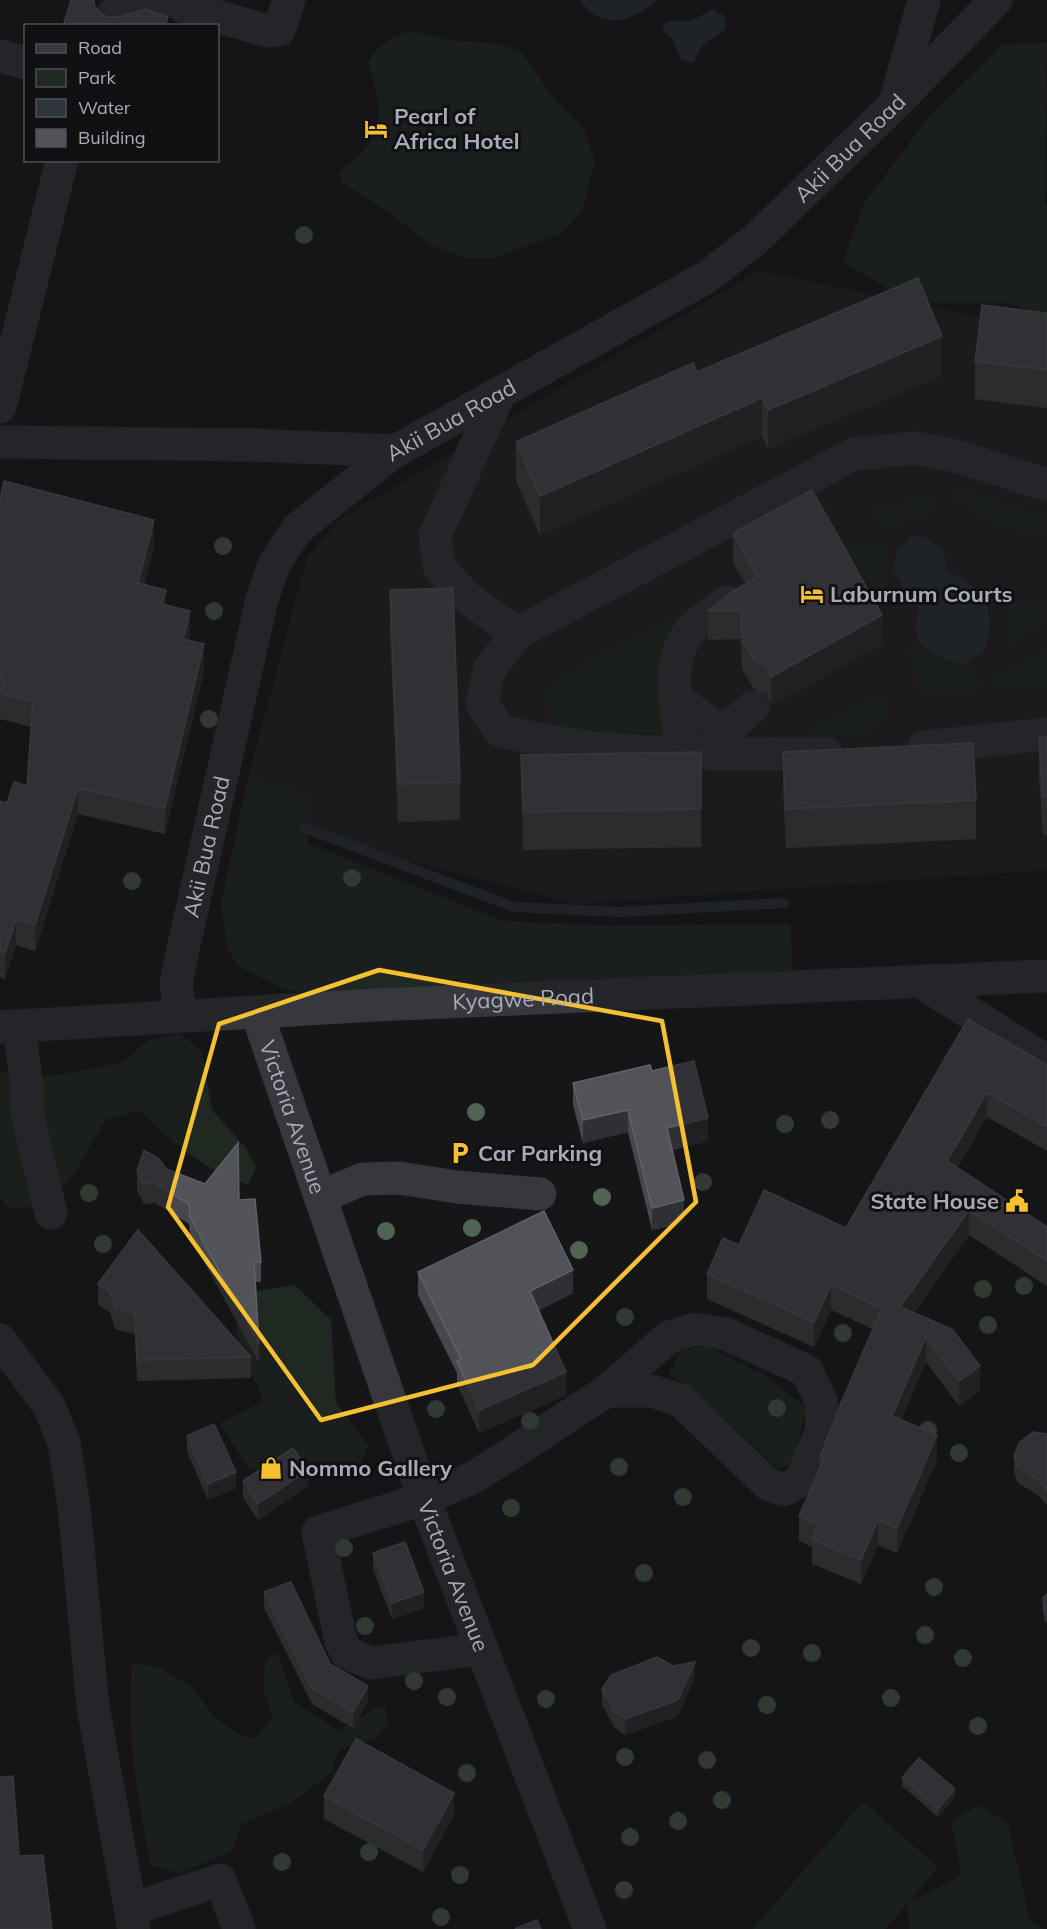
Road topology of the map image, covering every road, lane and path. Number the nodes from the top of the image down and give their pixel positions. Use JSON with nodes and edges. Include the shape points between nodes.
{"nodes":[{"id":1,"x":166,"y":0,"type":"edge"},
{"id":2,"x":178,"y":0,"type":"edge"},
{"id":3,"x":289,"y":0,"type":"edge"},
{"id":4,"x":924,"y":0,"type":"edge"},
{"id":5,"x":996,"y":0,"type":"edge"},
{"id":6,"x":104,"y":8,"type":"edge"},
{"id":7,"x":0,"y":56,"type":"edge"},
{"id":8,"x":24,"y":62,"type":"edge"},
{"id":9,"x":895,"y":104,"type":"junction"},
{"id":10,"x":61,"y":162,"type":"edge"},
{"id":11,"x":500,"y":393,"type":"junction"},
{"id":12,"x":0,"y":407,"type":"edge"},
{"id":13,"x":0,"y":442,"type":"edge"},
{"id":14,"x":395,"y":452,"type":"junction"},
{"id":15,"x":1047,"y":486,"type":"edge"},
{"id":16,"x":727,"y":602,"type":"edge"},
{"id":17,"x":517,"y":633,"type":"junction"},
{"id":18,"x":676,"y":699,"type":"junction"},
{"id":19,"x":753,"y":707,"type":"dead end"},
{"id":20,"x":1047,"y":734,"type":"edge"},
{"id":21,"x":890,"y":750,"type":"edge"},
{"id":22,"x":682,"y":752,"type":"junction"},
{"id":23,"x":857,"y":753,"type":"edge"},
{"id":24,"x":1047,"y":976,"type":"edge"},
{"id":25,"x":919,"y":981,"type":"junction"},
{"id":26,"x":257,"y":1013,"type":"junction"},
{"id":27,"x":181,"y":1015,"type":"junction"},
{"id":28,"x":10,"y":1026,"type":"edge"},
{"id":29,"x":1047,"y":1061,"type":"edge"},
{"id":30,"x":20,"y":1095,"type":"edge"},
{"id":31,"x":540,"y":1194,"type":"dead end"},
{"id":32,"x":320,"y":1197,"type":"junction"},
{"id":33,"x":51,"y":1213,"type":"dead end"},
{"id":34,"x":0,"y":1340,"type":"edge"},
{"id":35,"x":607,"y":1391,"type":"junction"},
{"id":36,"x":424,"y":1499,"type":"junction"},
{"id":37,"x":482,"y":1649,"type":"junction"},
{"id":38,"x":132,"y":1919,"type":"edge"},
{"id":39,"x":239,"y":1929,"type":"edge"},
{"id":40,"x":590,"y":1929,"type":"edge"}],
"edges":[{"from":1,"to":6,"type":"street"},
{"from":2,"to":3,"type":"street","via":[[184,7],[268,32],[283,25]]},
{"from":4,"to":9,"type":"street"},
{"from":5,"to":9,"type":"street","name":"Akii Bua Road"},
{"from":7,"to":8,"type":"street"},
{"from":9,"to":11,"type":"street","name":"Akii Bua Road","via":[[757,238],[707,277]]},
{"from":10,"to":12,"type":"street"},
{"from":11,"to":14,"type":"street","name":"Akii Bua Road"},
{"from":11,"to":17,"type":"street","via":[[435,535],[439,567],[466,597]]},
{"from":13,"to":14,"type":"street","via":[[253,445]]},
{"from":14,"to":27,"type":"street","name":"Akii Bua Road","via":[[297,529],[274,564],[262,599],[183,949],[176,984]]},
{"from":15,"to":17,"type":"street","via":[[956,456],[915,448],[855,454]]},
{"from":16,"to":18,"type":"street","via":[[695,625],[680,645],[674,681]]},
{"from":17,"to":22,"type":"street","via":[[489,670],[482,703],[499,730],[589,749]]},
{"from":18,"to":19,"type":"street","via":[[720,730]]},
{"from":18,"to":22,"type":"street"},
{"from":20,"to":21,"type":"street"},
{"from":22,"to":23,"type":"street"},
{"from":24,"to":25,"type":"street","name":"Kyagwe Road"},
{"from":25,"to":26,"type":"street","name":"Kyagwe Road"},
{"from":25,"to":29,"type":"street"},
{"from":26,"to":27,"type":"street","name":"Kyagwe Road"},
{"from":26,"to":32,"type":"street","name":"Victoria Avenue"},
{"from":27,"to":28,"type":"street","name":"Kyagwe Road"},
{"from":28,"to":30,"type":"street"},
{"from":30,"to":33,"type":"street"},
{"from":31,"to":32,"type":"street","via":[[399,1178],[363,1179]]},
{"from":32,"to":36,"type":"street","name":"Victoria Avenue"},
{"from":34,"to":38,"type":"street","via":[[49,1406],[64,1443],[74,1506],[93,1707]]},
{"from":35,"to":35,"type":"street","via":[[669,1337],[695,1329],[726,1334],[807,1371],[821,1401],[822,1429],[801,1480],[784,1490],[769,1485],[680,1400],[651,1391]]},
{"from":35,"to":36,"type":"street","via":[[476,1476]]},
{"from":36,"to":37,"type":"street","name":"Victoria Avenue"},
{"from":36,"to":37,"type":"street","via":[[318,1532],[341,1642],[347,1653],[371,1663]]},
{"from":37,"to":40,"type":"street","name":"Victoria Avenue"},
{"from":38,"to":39,"type":"street","via":[[220,1880]]}]}
